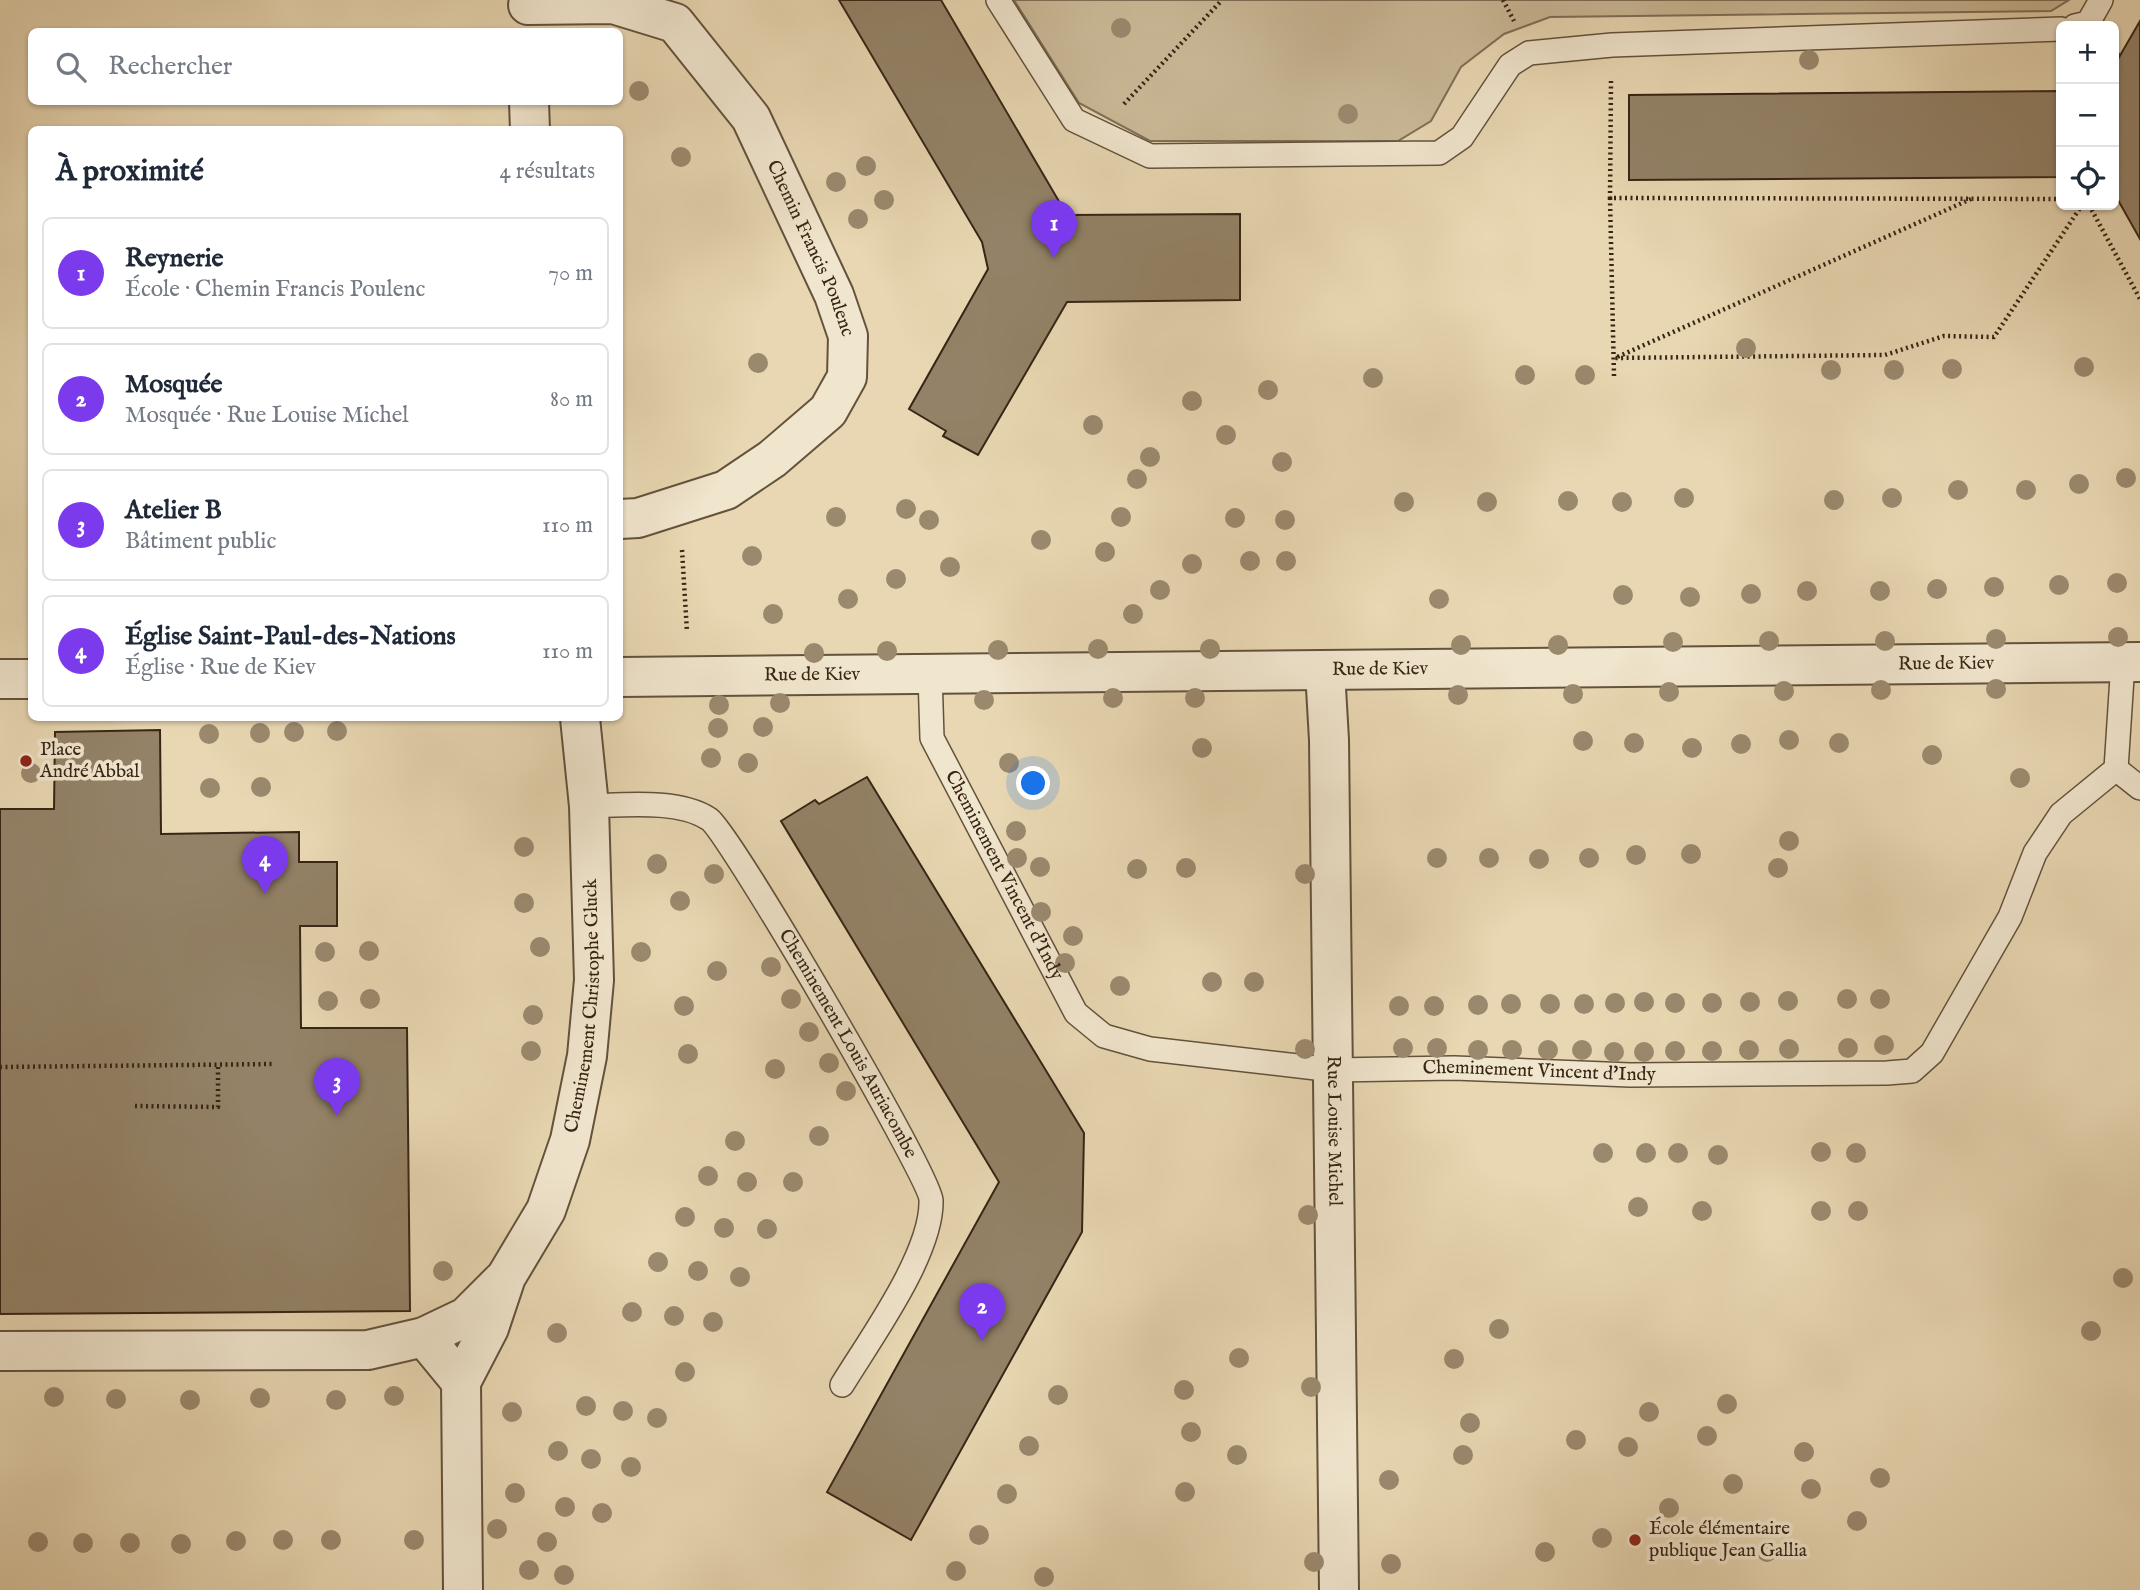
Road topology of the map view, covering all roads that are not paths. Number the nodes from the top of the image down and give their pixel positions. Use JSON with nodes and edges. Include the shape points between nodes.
{"nodes":[{"id":1,"x":998,"y":0,"type":"edge"},
{"id":2,"x":2101,"y":0,"type":"edge"},
{"id":3,"x":528,"y":12,"type":"edge"},
{"id":4,"x":2089,"y":21,"type":"edge"},
{"id":5,"x":2056,"y":29,"type":"edge"},
{"id":6,"x":529,"y":105,"type":"edge"},
{"id":7,"x":530,"y":126,"type":"edge"},
{"id":8,"x":623,"y":519,"type":"edge"},
{"id":9,"x":2131,"y":662,"type":"edge"},
{"id":10,"x":1325,"y":671,"type":"junction"},
{"id":11,"x":930,"y":674,"type":"junction"},
{"id":12,"x":623,"y":677,"type":"edge"},
{"id":13,"x":0,"y":679,"type":"edge"},
{"id":14,"x":28,"y":679,"type":"edge"},
{"id":15,"x":580,"y":721,"type":"edge"},
{"id":16,"x":2116,"y":769,"type":"junction"},
{"id":17,"x":2140,"y":788,"type":"edge"},
{"id":18,"x":589,"y":806,"type":"junction"},
{"id":19,"x":1333,"y":1070,"type":"junction"},
{"id":20,"x":506,"y":1277,"type":"junction"},
{"id":21,"x":424,"y":1337,"type":"junction"},
{"id":22,"x":0,"y":1351,"type":"edge"},
{"id":23,"x":461,"y":1382,"type":"junction"},
{"id":24,"x":842,"y":1385,"type":"dead end"},
{"id":25,"x":463,"y":1590,"type":"edge"},
{"id":26,"x":1339,"y":1590,"type":"edge"}],
"edges":[{"from":1,"to":5,"type":"lane","via":[[1074,120],[1150,156],[1438,153],[1462,137],[1510,65],[1529,53],[1612,45]]},
{"from":2,"to":4,"type":"lane"},
{"from":3,"to":8,"type":"street","name":"Chemin Francis Poulenc","via":[[612,4],[675,23],[751,118],[834,295],[848,336],[847,377],[828,411],[772,459],[726,490],[679,507]]},
{"from":6,"to":7,"type":"street"},
{"from":9,"to":10,"type":"street","name":"Rue de Kiev"},
{"from":9,"to":16,"type":"lane"},
{"from":10,"to":11,"type":"street","name":"Rue de Kiev"},
{"from":10,"to":19,"type":"street","name":"Rue Louise Michel"},
{"from":11,"to":12,"type":"street","name":"Rue de Kiev"},
{"from":11,"to":19,"type":"lane","name":"Cheminement Vincent d'Indy","via":[[932,738],[1076,1013],[1104,1036],[1150,1049]]},
{"from":13,"to":14,"type":"street"},
{"from":15,"to":18,"type":"street","name":"Cheminement Christophe Gluck"},
{"from":16,"to":17,"type":"lane"},
{"from":16,"to":19,"type":"lane","name":"Cheminement Vincent d'Indy","via":[[2061,814],[2035,853],[2010,917],[1932,1053],[1912,1071],[1630,1075],[1454,1068]]},
{"from":18,"to":20,"type":"street","name":"Cheminement Christophe Gluck","via":[[593,980],[587,1056],[570,1140],[546,1210]]},
{"from":18,"to":24,"type":"lane","name":"Cheminement Louis Auriacombe","via":[[661,804],[710,820],[748,874],[885,1104],[931,1199],[919,1257]]},
{"from":19,"to":26,"type":"street","name":"Rue Louise Michel"},
{"from":20,"to":21,"type":"street","name":"Cheminement Christophe Gluck","via":[[466,1317]]},
{"from":20,"to":23,"type":"street","name":"Cheminement Christophe Gluck","via":[[489,1328]]},
{"from":21,"to":22,"type":"street","name":"Cheminement Christophe Gluck","via":[[368,1350]]},
{"from":21,"to":23,"type":"street"},
{"from":23,"to":25,"type":"street"}]}
